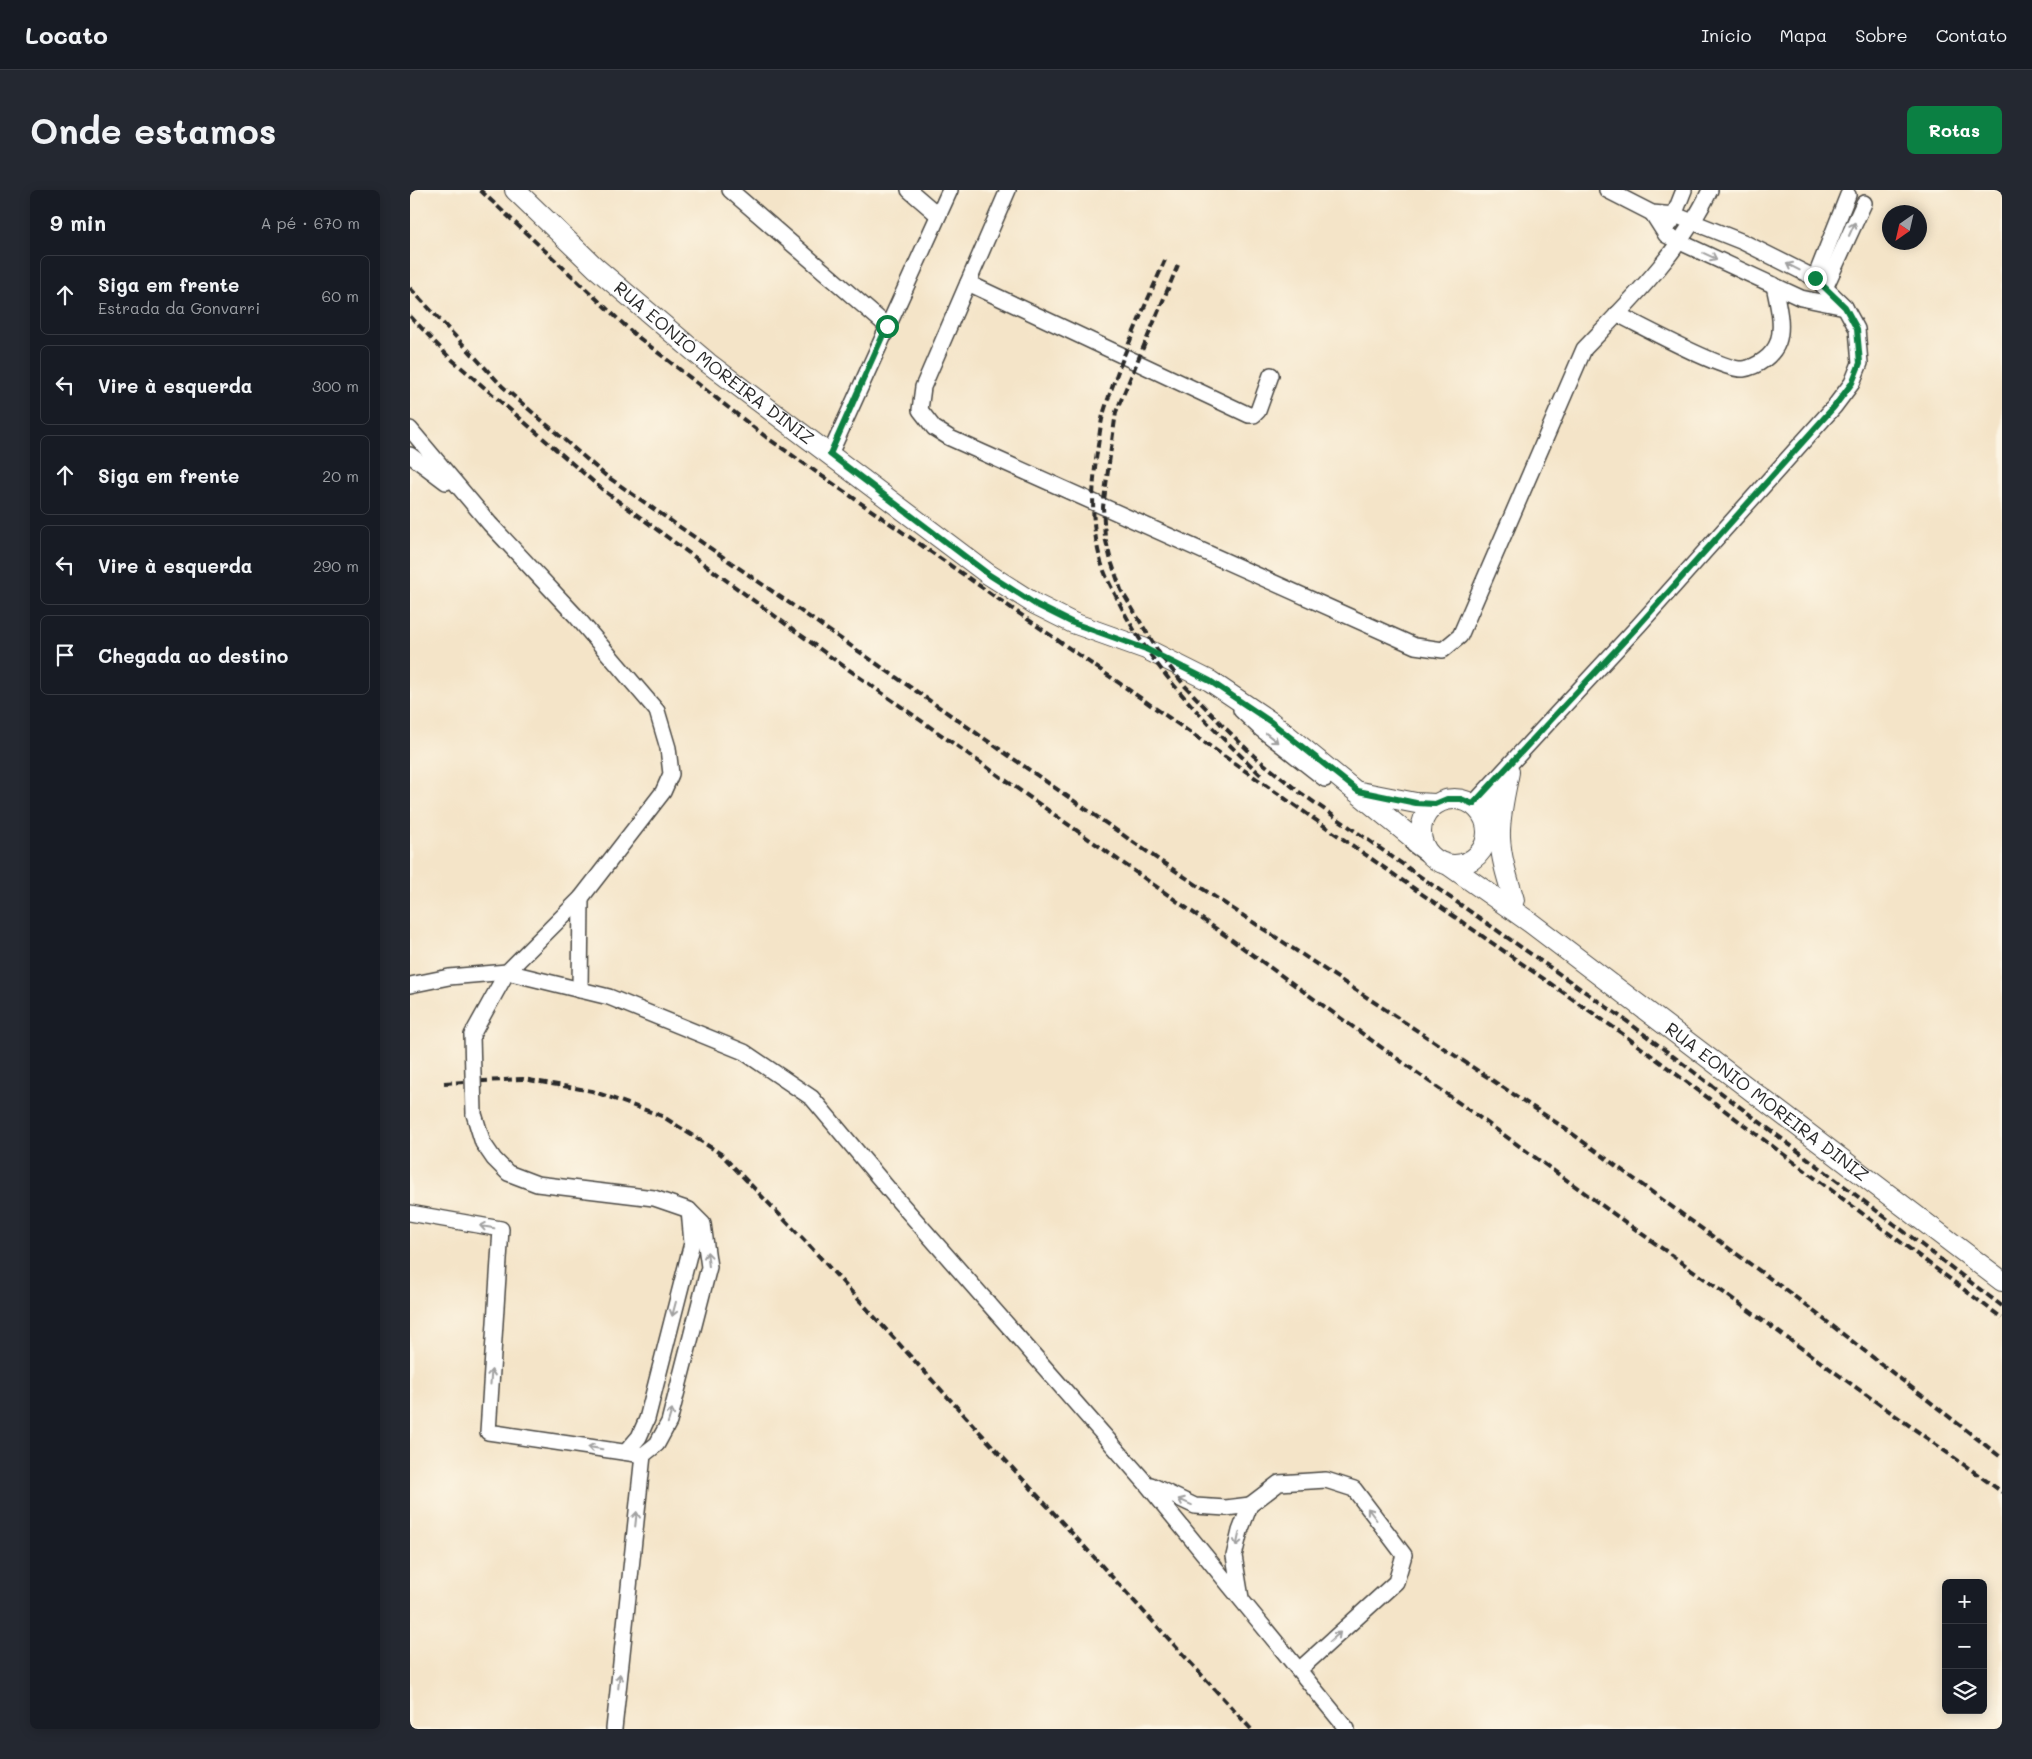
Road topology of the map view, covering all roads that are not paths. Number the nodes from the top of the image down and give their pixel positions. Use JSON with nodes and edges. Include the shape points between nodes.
{"nodes":[{"id":1,"x":515,"y":190,"type":"edge"},
{"id":2,"x":730,"y":190,"type":"edge"},
{"id":3,"x":909,"y":190,"type":"edge"},
{"id":4,"x":950,"y":190,"type":"edge"},
{"id":5,"x":1008,"y":190,"type":"edge"},
{"id":6,"x":1607,"y":190,"type":"edge"},
{"id":7,"x":1684,"y":190,"type":"edge"},
{"id":8,"x":1710,"y":190,"type":"edge"},
{"id":9,"x":1848,"y":195,"type":"dead end"},
{"id":10,"x":1864,"y":203,"type":"dead end"},
{"id":11,"x":1652,"y":213,"type":"junction"},
{"id":12,"x":938,"y":215,"type":"junction"},
{"id":13,"x":1675,"y":215,"type":"junction"},
{"id":14,"x":1692,"y":222,"type":"junction"},
{"id":15,"x":1673,"y":238,"type":"junction"},
{"id":16,"x":968,"y":283,"type":"junction"},
{"id":17,"x":1820,"y":283,"type":"junction"},
{"id":18,"x":1774,"y":285,"type":"junction"},
{"id":19,"x":1845,"y":307,"type":"junction"},
{"id":20,"x":1617,"y":314,"type":"junction"},
{"id":21,"x":887,"y":326,"type":"junction"},
{"id":22,"x":1270,"y":375,"type":"dead end"},
{"id":23,"x":410,"y":429,"type":"edge"},
{"id":24,"x":830,"y":454,"type":"junction"},
{"id":25,"x":410,"y":455,"type":"edge"},
{"id":26,"x":469,"y":500,"type":"junction"},
{"id":27,"x":1210,"y":681,"type":"junction"},
{"id":28,"x":1527,"y":745,"type":"junction"},
{"id":29,"x":1509,"y":772,"type":"junction"},
{"id":30,"x":1358,"y":791,"type":"junction"},
{"id":31,"x":1435,"y":804,"type":"junction"},
{"id":32,"x":1478,"y":809,"type":"junction"},
{"id":33,"x":1487,"y":841,"type":"junction"},
{"id":34,"x":1436,"y":858,"type":"junction"},
{"id":35,"x":581,"y":898,"type":"junction"},
{"id":36,"x":1514,"y":900,"type":"junction"},
{"id":37,"x":1531,"y":923,"type":"junction"},
{"id":38,"x":507,"y":972,"type":"junction"},
{"id":39,"x":410,"y":985,"type":"edge"},
{"id":40,"x":580,"y":990,"type":"junction"},
{"id":41,"x":689,"y":1210,"type":"junction"},
{"id":42,"x":410,"y":1213,"type":"edge"},
{"id":43,"x":2002,"y":1281,"type":"edge"},
{"id":44,"x":626,"y":1452,"type":"junction"},
{"id":45,"x":643,"y":1455,"type":"junction"},
{"id":46,"x":1145,"y":1482,"type":"junction"},
{"id":47,"x":1250,"y":1505,"type":"junction"},
{"id":48,"x":1241,"y":1599,"type":"junction"},
{"id":49,"x":1299,"y":1670,"type":"junction"},
{"id":50,"x":614,"y":1729,"type":"edge"},
{"id":51,"x":1347,"y":1729,"type":"edge"}],
"edges":[{"from":1,"to":24,"type":"main road","name":"RUA EONIO MOREIRA DINIZ","via":[[596,268],[700,357]]},
{"from":2,"to":21,"type":"street"},
{"from":3,"to":12,"type":"street"},
{"from":4,"to":12,"type":"street"},
{"from":5,"to":16,"type":"street"},
{"from":6,"to":11,"type":"street"},
{"from":7,"to":13,"type":"street"},
{"from":8,"to":14,"type":"street"},
{"from":9,"to":17,"type":"street"},
{"from":17,"to":10,"type":"street","one_way":true},
{"from":11,"to":13,"type":"street"},
{"from":11,"to":15,"type":"street"},
{"from":12,"to":21,"type":"street"},
{"from":13,"to":14,"type":"street"},
{"from":13,"to":15,"type":"street"},
{"from":14,"to":15,"type":"street"},
{"from":17,"to":14,"type":"street","one_way":true,"via":[[1743,242]]},
{"from":15,"to":18,"type":"street","one_way":true},
{"from":15,"to":20,"type":"street","via":[[1661,263]]},
{"from":16,"to":20,"type":"street","via":[[923,387],[920,410],[934,428],[950,438],[1415,646],[1443,650],[1460,636],[1584,349]]},
{"from":16,"to":22,"type":"street","via":[[1249,415],[1258,411]]},
{"from":17,"to":19,"type":"street"},
{"from":18,"to":19,"type":"street","via":[[1801,298]]},
{"from":18,"to":20,"type":"street","via":[[1780,321],[1778,343],[1764,362],[1742,369],[1721,365]]},
{"from":19,"to":28,"type":"street","via":[[1857,329],[1860,363],[1852,383],[1639,625]]},
{"from":21,"to":24,"type":"street"},
{"from":23,"to":26,"type":"street"},
{"from":24,"to":27,"type":"main road","name":"RUA EONIO MOREIRA DINIZ","via":[[988,574],[1035,604],[1073,623],[1146,649]]},
{"from":25,"to":26,"type":"street"},
{"from":26,"to":35,"type":"street","via":[[657,710],[668,748],[671,774],[663,792]]},
{"from":27,"to":30,"type":"main road","name":"RUA EONIO MOREIRA DINIZ","via":[[1271,722]]},
{"from":27,"to":34,"type":"street","name":"RUA EONIO MOREIRA DINIZ","one_way":true,"via":[[1261,729],[1392,830]]},
{"from":28,"to":29,"type":"street"},
{"from":28,"to":32,"type":"street"},
{"from":29,"to":32,"type":"street"},
{"from":29,"to":36,"type":"main road","via":[[1500,839]]},
{"from":30,"to":31,"type":"main road","name":"RUA EONIO MOREIRA DINIZ"},
{"from":30,"to":34,"type":"main road","name":"RUA EONIO MOREIRA DINIZ"},
{"from":31,"to":32,"type":"main road","via":[[1447,799],[1461,799]]},
{"from":31,"to":34,"type":"main road","via":[[1424,816],[1420,832]]},
{"from":32,"to":33,"type":"main road","via":[[1488,827]]},
{"from":33,"to":34,"type":"main road","via":[[1480,855],[1466,864]]},
{"from":33,"to":36,"type":"main road","name":"RUA EONIO MOREIRA DINIZ","via":[[1496,880]]},
{"from":34,"to":37,"type":"main road","name":"RUA EONIO MOREIRA DINIZ"},
{"from":35,"to":38,"type":"street"},
{"from":35,"to":40,"type":"street"},
{"from":36,"to":37,"type":"main road","name":"RUA EONIO MOREIRA DINIZ"},
{"from":37,"to":43,"type":"main road","name":"RUA EONIO MOREIRA DINIZ"},
{"from":38,"to":39,"type":"street","via":[[449,976]]},
{"from":38,"to":40,"type":"street"},
{"from":38,"to":41,"type":"street","bridge":true,"via":[[472,1035],[474,1114],[483,1143],[494,1159],[508,1173],[537,1184],[654,1198]]},
{"from":40,"to":46,"type":"street","via":[[609,997],[744,1052],[812,1098]]},
{"from":41,"to":44,"type":"street","one_way":true,"via":[[692,1242],[647,1419],[639,1437]]},
{"from":45,"to":41,"type":"street","one_way":true,"via":[[657,1444],[669,1422],[709,1267],[703,1224]]},
{"from":44,"to":42,"type":"street","one_way":true,"via":[[488,1432],[501,1229]]},
{"from":44,"to":45,"type":"street"},
{"from":50,"to":45,"type":"street","one_way":true},
{"from":47,"to":46,"type":"street","one_way":true,"via":[[1226,1508],[1195,1506]]},
{"from":46,"to":48,"type":"street"},
{"from":47,"to":48,"type":"street","one_way":true,"via":[[1234,1556]]},
{"from":49,"to":47,"type":"street","one_way":true,"via":[[1396,1582],[1404,1555],[1354,1489],[1326,1480],[1279,1483]]},
{"from":48,"to":49,"type":"street"},
{"from":49,"to":51,"type":"street"}]}
